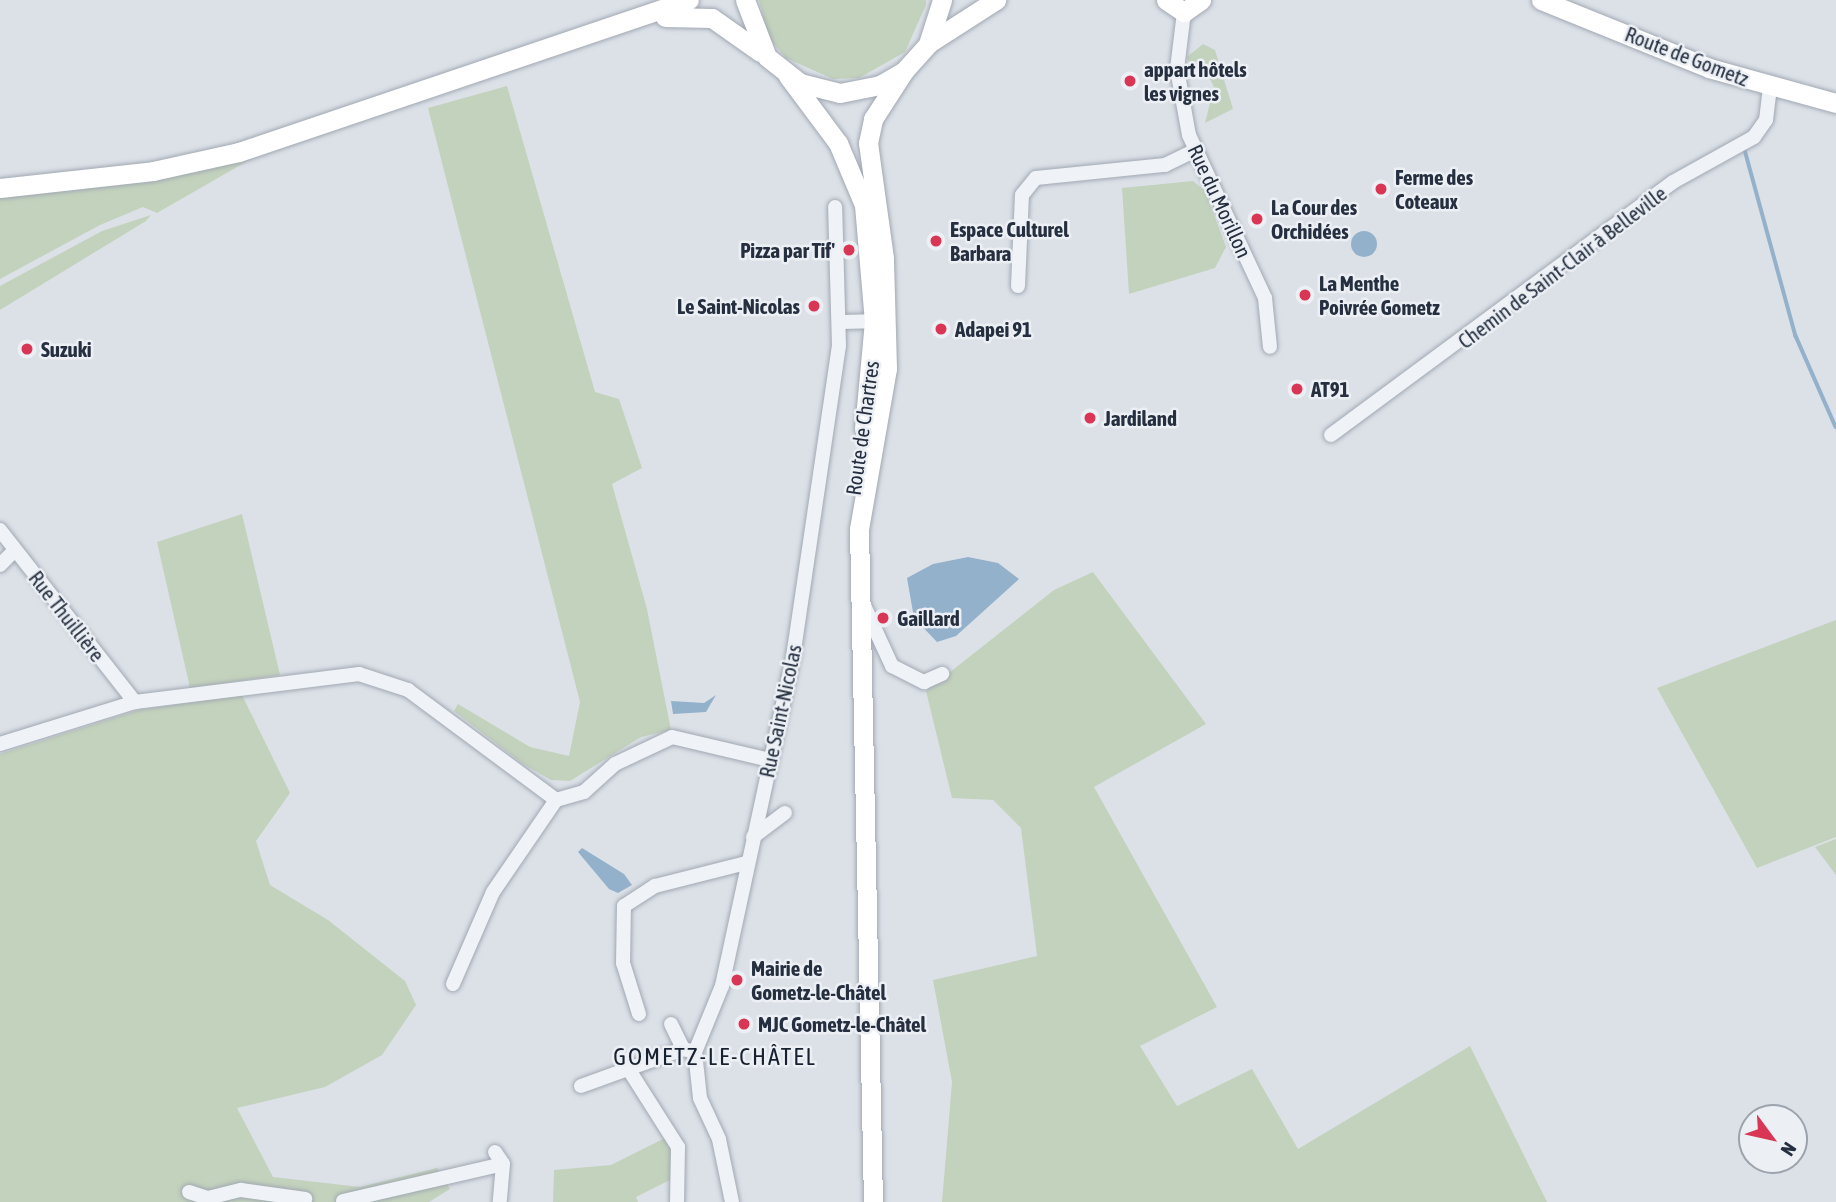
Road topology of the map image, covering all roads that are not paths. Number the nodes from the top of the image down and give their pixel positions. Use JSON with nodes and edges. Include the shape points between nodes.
{"nodes":[{"id":1,"x":689,"y":0,"type":"edge"},
{"id":2,"x":745,"y":0,"type":"edge"},
{"id":3,"x":942,"y":0,"type":"edge"},
{"id":4,"x":996,"y":0,"type":"edge"},
{"id":5,"x":1166,"y":0,"type":"edge"},
{"id":6,"x":1201,"y":0,"type":"edge"},
{"id":7,"x":1541,"y":0,"type":"edge"},
{"id":8,"x":1184,"y":12,"type":"junction"},
{"id":9,"x":637,"y":22,"type":"junction"},
{"id":10,"x":928,"y":44,"type":"junction"},
{"id":11,"x":767,"y":57,"type":"junction"},
{"id":12,"x":904,"y":72,"type":"junction"},
{"id":13,"x":788,"y":76,"type":"junction"},
{"id":14,"x":1770,"y":88,"type":"junction"},
{"id":15,"x":1836,"y":103,"type":"edge"},
{"id":16,"x":1194,"y":151,"type":"junction"},
{"id":17,"x":0,"y":177,"type":"edge"},
{"id":18,"x":42,"y":185,"type":"junction"},
{"id":19,"x":0,"y":188,"type":"edge"},
{"id":20,"x":835,"y":207,"type":"dead end"},
{"id":21,"x":1018,"y":286,"type":"dead end"},
{"id":22,"x":879,"y":321,"type":"junction"},
{"id":23,"x":839,"y":322,"type":"junction"},
{"id":24,"x":1270,"y":347,"type":"dead end"},
{"id":25,"x":1331,"y":435,"type":"dead end"},
{"id":26,"x":0,"y":530,"type":"edge"},
{"id":27,"x":15,"y":550,"type":"junction"},
{"id":28,"x":0,"y":565,"type":"edge"},
{"id":29,"x":857,"y":598,"type":"junction"},
{"id":30,"x":942,"y":674,"type":"dead end"},
{"id":31,"x":135,"y":702,"type":"junction"},
{"id":32,"x":0,"y":744,"type":"edge"},
{"id":33,"x":771,"y":760,"type":"junction"},
{"id":34,"x":556,"y":800,"type":"junction"},
{"id":35,"x":785,"y":813,"type":"dead end"},
{"id":36,"x":753,"y":837,"type":"junction"},
{"id":37,"x":746,"y":863,"type":"junction"},
{"id":38,"x":453,"y":984,"type":"dead end"},
{"id":39,"x":639,"y":1014,"type":"dead end"},
{"id":40,"x":670,"y":1024,"type":"dead end"},
{"id":41,"x":689,"y":1050,"type":"junction"},
{"id":42,"x":631,"y":1073,"type":"junction"},
{"id":43,"x":581,"y":1086,"type":"dead end"},
{"id":44,"x":189,"y":1192,"type":"dead end"},
{"id":45,"x":305,"y":1199,"type":"dead end"},
{"id":46,"x":343,"y":1201,"type":"edge"},
{"id":47,"x":500,"y":1202,"type":"edge"},
{"id":48,"x":677,"y":1202,"type":"edge"},
{"id":49,"x":732,"y":1202,"type":"edge"},
{"id":50,"x":873,"y":1202,"type":"edge"}],
"edges":[{"from":1,"to":9,"type":"main road"},
{"from":2,"to":11,"type":"main road"},
{"from":3,"to":10,"type":"main road"},
{"from":4,"to":10,"type":"main road"},
{"from":5,"to":8,"type":"main road"},
{"from":6,"to":8,"type":"main road"},
{"from":7,"to":14,"type":"main road","name":"Route de Gometz"},
{"from":8,"to":16,"type":"street","name":"Rue du Morillon","via":[[1177,69]]},
{"from":9,"to":11,"type":"main road","via":[[683,14],[712,18]]},
{"from":9,"to":18,"type":"main road","via":[[239,152]]},
{"from":10,"to":12,"type":"main road","name":"Route de Chartres"},
{"from":11,"to":13,"type":"main road"},
{"from":12,"to":13,"type":"main road","via":[[867,90],[840,93]]},
{"from":12,"to":22,"type":"main road","name":"Route de Chartres","via":[[873,119],[868,143],[884,258]]},
{"from":13,"to":22,"type":"main road","name":"Route de Chartres","via":[[838,143],[860,187]]},
{"from":14,"to":15,"type":"main road","name":"Route de Gometz"},
{"from":14,"to":25,"type":"street","name":"Chemin de Saint-Clair à Belleville","via":[[1766,120],[1754,137],[1674,182]]},
{"from":16,"to":21,"type":"street","via":[[1165,165],[1036,178],[1022,195]]},
{"from":16,"to":24,"type":"street","name":"Rue du Morillon","via":[[1265,298]]},
{"from":17,"to":18,"type":"main road"},
{"from":18,"to":19,"type":"main road"},
{"from":20,"to":23,"type":"street","name":"Rue Saint-Nicolas"},
{"from":22,"to":23,"type":"street"},
{"from":22,"to":29,"type":"main road","name":"Route de Chartres","via":[[871,396],[850,502]]},
{"from":23,"to":33,"type":"street","name":"Rue Saint-Nicolas","via":[[809,559]]},
{"from":26,"to":27,"type":"street","name":"Rue Thuillière"},
{"from":27,"to":28,"type":"street"},
{"from":27,"to":31,"type":"street","name":"Rue Thuillière"},
{"from":29,"to":30,"type":"street","via":[[892,666],[924,682]]},
{"from":29,"to":50,"type":"main road","name":"Route de Chartres"},
{"from":31,"to":32,"type":"street"},
{"from":31,"to":34,"type":"street","via":[[375,675],[429,704]]},
{"from":33,"to":34,"type":"street","via":[[673,737],[615,764],[584,792]]},
{"from":33,"to":36,"type":"street","name":"Rue Saint-Nicolas"},
{"from":34,"to":38,"type":"street","via":[[493,892]]},
{"from":35,"to":36,"type":"street"},
{"from":36,"to":37,"type":"street","name":"Rue Saint-Nicolas"},
{"from":37,"to":39,"type":"street","via":[[629,898],[621,914],[623,963]]},
{"from":37,"to":41,"type":"street","name":"Rue Saint-Nicolas","via":[[720,995]]},
{"from":40,"to":41,"type":"street"},
{"from":41,"to":42,"type":"street"},
{"from":41,"to":49,"type":"street","via":[[701,1098],[719,1139]]},
{"from":42,"to":43,"type":"street"},
{"from":42,"to":48,"type":"street","via":[[678,1147]]},
{"from":44,"to":45,"type":"street"},
{"from":46,"to":47,"type":"street","via":[[499,1158]]}]}
